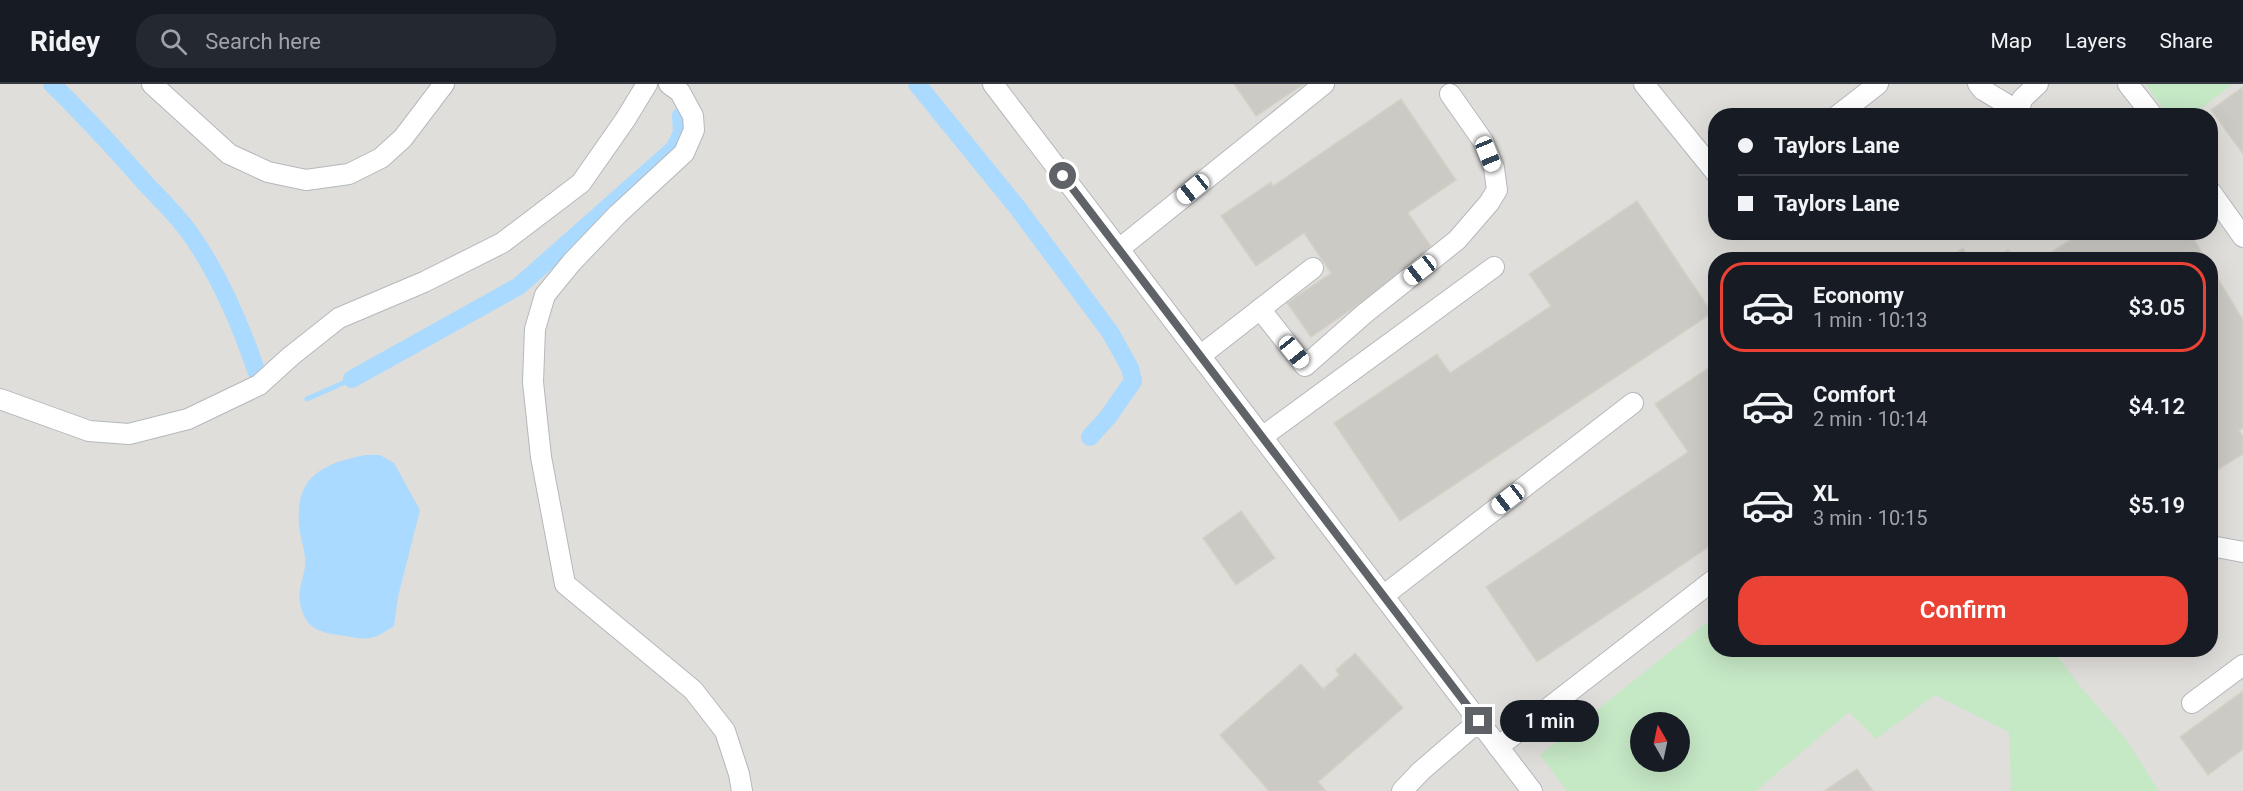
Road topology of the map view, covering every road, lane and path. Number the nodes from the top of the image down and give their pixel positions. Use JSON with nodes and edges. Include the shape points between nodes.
{"nodes":[{"id":1,"x":152,"y":84,"type":"edge"},
{"id":2,"x":444,"y":84,"type":"edge"},
{"id":3,"x":647,"y":84,"type":"edge"},
{"id":4,"x":669,"y":84,"type":"edge"},
{"id":5,"x":993,"y":84,"type":"edge"},
{"id":6,"x":1324,"y":84,"type":"edge"},
{"id":7,"x":1644,"y":84,"type":"edge"},
{"id":8,"x":1878,"y":84,"type":"edge"},
{"id":9,"x":1978,"y":84,"type":"edge"},
{"id":10,"x":2038,"y":84,"type":"edge"},
{"id":11,"x":2128,"y":84,"type":"edge"},
{"id":12,"x":1450,"y":94,"type":"dead end"},
{"id":13,"x":1847,"y":108,"type":"edge"},
{"id":14,"x":2010,"y":108,"type":"edge"},
{"id":15,"x":2019,"y":108,"type":"edge"},
{"id":16,"x":2147,"y":108,"type":"edge"},
{"id":17,"x":1708,"y":163,"type":"edge"},
{"id":18,"x":2218,"y":202,"type":"edge"},
{"id":19,"x":2243,"y":237,"type":"edge"},
{"id":20,"x":1119,"y":249,"type":"junction"},
{"id":21,"x":1494,"y":267,"type":"dead end"},
{"id":22,"x":1313,"y":268,"type":"dead end"},
{"id":23,"x":1260,"y":309,"type":"junction"},
{"id":24,"x":1200,"y":356,"type":"junction"},
{"id":25,"x":0,"y":399,"type":"edge"},
{"id":26,"x":1633,"y":403,"type":"dead end"},
{"id":27,"x":1262,"y":437,"type":"junction"},
{"id":28,"x":2218,"y":547,"type":"edge"},
{"id":29,"x":2243,"y":552,"type":"edge"},
{"id":30,"x":1708,"y":584,"type":"edge"},
{"id":31,"x":1383,"y":596,"type":"junction"},
{"id":32,"x":2243,"y":665,"type":"edge"},
{"id":33,"x":2192,"y":703,"type":"dead end"},
{"id":34,"x":1479,"y":721,"type":"junction"},
{"id":35,"x":1498,"y":747,"type":"junction"},
{"id":36,"x":742,"y":791,"type":"edge"},
{"id":37,"x":1402,"y":791,"type":"edge"},
{"id":38,"x":1532,"y":791,"type":"edge"}],
"edges":[{"from":1,"to":2,"type":"street","via":[[229,154],[268,172],[306,180],[349,174],[381,158],[403,138]]},
{"from":3,"to":25,"type":"street","via":[[581,183],[502,243],[339,318],[259,386],[188,419],[129,434],[89,431]]},
{"from":4,"to":36,"type":"street","via":[[680,92],[693,116],[694,130],[684,153],[618,214],[545,295],[535,329],[533,382],[541,457],[566,584],[693,690],[725,731]]},
{"from":5,"to":20,"type":"street"},
{"from":6,"to":20,"type":"street"},
{"from":7,"to":17,"type":"street"},
{"from":8,"to":13,"type":"street"},
{"from":9,"to":14,"type":"street"},
{"from":10,"to":15,"type":"street","via":[[2022,99]]},
{"from":11,"to":16,"type":"street"},
{"from":12,"to":23,"type":"street","via":[[1483,141],[1494,168],[1497,190],[1483,211],[1457,240],[1305,366]]},
{"from":18,"to":19,"type":"street"},
{"from":20,"to":24,"type":"street"},
{"from":21,"to":27,"type":"street"},
{"from":22,"to":23,"type":"street"},
{"from":23,"to":24,"type":"street"},
{"from":24,"to":27,"type":"street"},
{"from":26,"to":31,"type":"street"},
{"from":27,"to":31,"type":"street"},
{"from":28,"to":29,"type":"street"},
{"from":30,"to":35,"type":"street"},
{"from":31,"to":34,"type":"street"},
{"from":32,"to":33,"type":"street"},
{"from":34,"to":35,"type":"street"},
{"from":34,"to":37,"type":"street"},
{"from":35,"to":38,"type":"street"}]}
